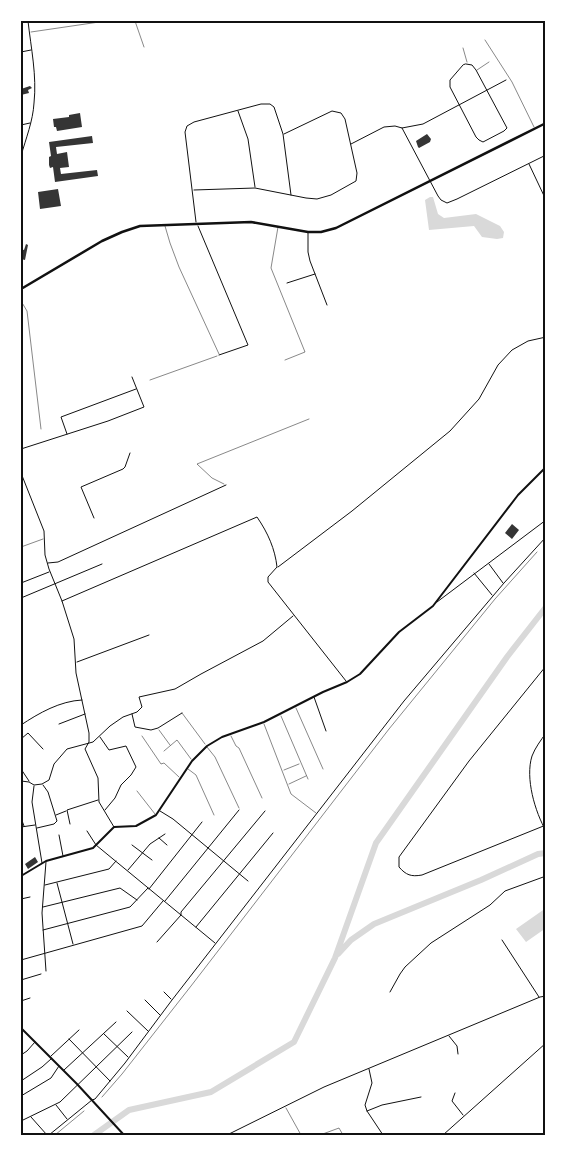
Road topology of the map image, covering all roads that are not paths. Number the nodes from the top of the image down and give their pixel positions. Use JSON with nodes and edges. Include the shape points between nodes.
{"nodes":[{"id":1,"x":28,"y":21,"type":"edge"},
{"id":2,"x":106,"y":21,"type":"edge"},
{"id":3,"x":135,"y":21,"type":"edge"},
{"id":4,"x":29,"y":32,"type":"junction"},
{"id":5,"x":485,"y":40,"type":"dead end"},
{"id":6,"x":144,"y":47,"type":"dead end"},
{"id":7,"x":463,"y":48,"type":"dead end"},
{"id":8,"x":32,"y":50,"type":"junction"},
{"id":9,"x":21,"y":52,"type":"edge"},
{"id":10,"x":489,"y":62,"type":"dead end"},
{"id":11,"x":468,"y":64,"type":"junction"},
{"id":12,"x":476,"y":70,"type":"junction"},
{"id":13,"x":506,"y":80,"type":"dead end"},
{"id":14,"x":487,"y":90,"type":"junction"},
{"id":15,"x":459,"y":105,"type":"junction"},
{"id":16,"x":238,"y":110,"type":"junction"},
{"id":17,"x":31,"y":123,"type":"junction"},
{"id":18,"x":546,"y":123,"type":"edge"},
{"id":19,"x":21,"y":125,"type":"edge"},
{"id":20,"x":402,"y":128,"type":"junction"},
{"id":21,"x":535,"y":128,"type":"junction"},
{"id":22,"x":283,"y":134,"type":"junction"},
{"id":23,"x":350,"y":144,"type":"junction"},
{"id":24,"x":546,"y":154,"type":"edge"},
{"id":25,"x":21,"y":156,"type":"edge"},
{"id":26,"x":528,"y":163,"type":"junction"},
{"id":27,"x":430,"y":181,"type":"junction"},
{"id":28,"x":255,"y":188,"type":"junction"},
{"id":29,"x":193,"y":190,"type":"junction"},
{"id":30,"x":291,"y":194,"type":"junction"},
{"id":31,"x":546,"y":200,"type":"edge"},
{"id":32,"x":165,"y":224,"type":"junction"},
{"id":33,"x":196,"y":224,"type":"junction"},
{"id":34,"x":278,"y":226,"type":"junction"},
{"id":35,"x":308,"y":232,"type":"junction"},
{"id":36,"x":315,"y":274,"type":"junction"},
{"id":37,"x":287,"y":283,"type":"dead end"},
{"id":38,"x":21,"y":289,"type":"edge"},
{"id":39,"x":21,"y":301,"type":"edge"},
{"id":40,"x":326,"y":305,"type":"dead end"},
{"id":41,"x":546,"y":337,"type":"edge"},
{"id":42,"x":219,"y":355,"type":"junction"},
{"id":43,"x":285,"y":360,"type":"dead end"},
{"id":44,"x":132,"y":377,"type":"dead end"},
{"id":45,"x":150,"y":380,"type":"dead end"},
{"id":46,"x":136,"y":389,"type":"junction"},
{"id":47,"x":310,"y":419,"type":"dead end"},
{"id":48,"x":41,"y":429,"type":"dead end"},
{"id":49,"x":67,"y":435,"type":"junction"},
{"id":50,"x":21,"y":449,"type":"edge"},
{"id":51,"x":130,"y":453,"type":"dead end"},
{"id":52,"x":546,"y":467,"type":"edge"},
{"id":53,"x":21,"y":473,"type":"edge"},
{"id":54,"x":226,"y":485,"type":"joint"},
{"id":55,"x":94,"y":518,"type":"dead end"},
{"id":56,"x":546,"y":520,"type":"edge"},
{"id":57,"x":546,"y":537,"type":"edge"},
{"id":58,"x":45,"y":539,"type":"junction"},
{"id":59,"x":21,"y":547,"type":"edge"},
{"id":60,"x":47,"y":563,"type":"junction"},
{"id":61,"x":102,"y":564,"type":"dead end"},
{"id":62,"x":488,"y":564,"type":"junction"},
{"id":63,"x":278,"y":567,"type":"junction"},
{"id":64,"x":50,"y":572,"type":"junction"},
{"id":65,"x":474,"y":573,"type":"junction"},
{"id":66,"x":21,"y":583,"type":"edge"},
{"id":67,"x":504,"y":583,"type":"junction"},
{"id":68,"x":54,"y":584,"type":"junction"},
{"id":69,"x":493,"y":596,"type":"junction"},
{"id":70,"x":21,"y":598,"type":"edge"},
{"id":71,"x":62,"y":601,"type":"junction"},
{"id":72,"x":436,"y":602,"type":"junction"},
{"id":73,"x":294,"y":615,"type":"junction"},
{"id":74,"x":149,"y":635,"type":"dead end"},
{"id":75,"x":76,"y":663,"type":"junction"},
{"id":76,"x":546,"y":666,"type":"edge"},
{"id":77,"x":347,"y":682,"type":"junction"},
{"id":78,"x":314,"y":697,"type":"junction"},
{"id":79,"x":82,"y":700,"type":"junction"},
{"id":80,"x":296,"y":706,"type":"junction"},
{"id":81,"x":182,"y":712,"type":"joint"},
{"id":82,"x":86,"y":714,"type":"junction"},
{"id":83,"x":132,"y":714,"type":"junction"},
{"id":84,"x":280,"y":714,"type":"junction"},
{"id":85,"x":264,"y":722,"type":"junction"},
{"id":86,"x":59,"y":724,"type":"dead end"},
{"id":87,"x":21,"y":725,"type":"edge"},
{"id":88,"x":158,"y":728,"type":"junction"},
{"id":89,"x":326,"y":731,"type":"dead end"},
{"id":90,"x":546,"y":733,"type":"edge"},
{"id":91,"x":230,"y":734,"type":"junction"},
{"id":92,"x":142,"y":736,"type":"dead end"},
{"id":93,"x":100,"y":737,"type":"junction"},
{"id":94,"x":21,"y":739,"type":"edge"},
{"id":95,"x":89,"y":742,"type":"junction"},
{"id":96,"x":170,"y":746,"type":"junction"},
{"id":97,"x":207,"y":746,"type":"junction"},
{"id":98,"x":43,"y":749,"type":"dead end"},
{"id":99,"x":164,"y":751,"type":"dead end"},
{"id":100,"x":192,"y":761,"type":"junction"},
{"id":101,"x":300,"y":764,"type":"junction"},
{"id":102,"x":21,"y":768,"type":"edge"},
{"id":103,"x":187,"y":768,"type":"junction"},
{"id":104,"x":323,"y":769,"type":"dead end"},
{"id":105,"x":282,"y":771,"type":"junction"},
{"id":106,"x":306,"y":776,"type":"junction"},
{"id":107,"x":180,"y":778,"type":"junction"},
{"id":108,"x":308,"y":779,"type":"dead end"},
{"id":109,"x":21,"y":781,"type":"edge"},
{"id":110,"x":29,"y":782,"type":"junction"},
{"id":111,"x":42,"y":784,"type":"junction"},
{"id":112,"x":287,"y":784,"type":"junction"},
{"id":113,"x":34,"y":785,"type":"junction"},
{"id":114,"x":138,"y":790,"type":"dead end"},
{"id":115,"x":262,"y":798,"type":"dead end"},
{"id":116,"x":99,"y":800,"type":"junction"},
{"id":117,"x":160,"y":810,"type":"junction"},
{"id":118,"x":240,"y":810,"type":"joint"},
{"id":119,"x":67,"y":811,"type":"junction"},
{"id":120,"x":105,"y":811,"type":"junction"},
{"id":121,"x":265,"y":811,"type":"dead end"},
{"id":122,"x":316,"y":814,"type":"junction"},
{"id":123,"x":55,"y":815,"type":"junction"},
{"id":124,"x":156,"y":815,"type":"junction"},
{"id":125,"x":214,"y":815,"type":"dead end"},
{"id":126,"x":21,"y":818,"type":"edge"},
{"id":127,"x":202,"y":822,"type":"dead end"},
{"id":128,"x":70,"y":824,"type":"dead end"},
{"id":129,"x":36,"y":825,"type":"junction"},
{"id":130,"x":546,"y":825,"type":"edge"},
{"id":131,"x":543,"y":826,"type":"junction"},
{"id":132,"x":23,"y":827,"type":"edge"},
{"id":133,"x":114,"y":827,"type":"junction"},
{"id":134,"x":36,"y":828,"type":"junction"},
{"id":135,"x":545,"y":830,"type":"edge"},
{"id":136,"x":87,"y":831,"type":"dead end"},
{"id":137,"x":85,"y":833,"type":"dead end"},
{"id":138,"x":273,"y":833,"type":"dead end"},
{"id":139,"x":88,"y":834,"type":"junction"},
{"id":140,"x":165,"y":834,"type":"dead end"},
{"id":141,"x":59,"y":835,"type":"dead end"},
{"id":142,"x":192,"y":835,"type":"junction"},
{"id":143,"x":159,"y":838,"type":"junction"},
{"id":144,"x":132,"y":844,"type":"dead end"},
{"id":145,"x":96,"y":845,"type":"junction"},
{"id":146,"x":167,"y":845,"type":"dead end"},
{"id":147,"x":208,"y":848,"type":"junction"},
{"id":148,"x":142,"y":853,"type":"junction"},
{"id":149,"x":63,"y":856,"type":"junction"},
{"id":150,"x":152,"y":860,"type":"dead end"},
{"id":151,"x":46,"y":861,"type":"junction"},
{"id":152,"x":116,"y":861,"type":"junction"},
{"id":153,"x":224,"y":861,"type":"junction"},
{"id":154,"x":42,"y":863,"type":"junction"},
{"id":155,"x":127,"y":871,"type":"junction"},
{"id":156,"x":239,"y":874,"type":"junction"},
{"id":157,"x":21,"y":876,"type":"edge"},
{"id":158,"x":546,"y":876,"type":"edge"},
{"id":159,"x":248,"y":881,"type":"dead end"},
{"id":160,"x":57,"y":882,"type":"junction"},
{"id":161,"x":45,"y":886,"type":"junction"},
{"id":162,"x":148,"y":889,"type":"junction"},
{"id":163,"x":30,"y":897,"type":"dead end"},
{"id":164,"x":21,"y":899,"type":"edge"},
{"id":165,"x":137,"y":900,"type":"junction"},
{"id":166,"x":164,"y":901,"type":"junction"},
{"id":167,"x":62,"y":903,"type":"junction"},
{"id":168,"x":42,"y":908,"type":"junction"},
{"id":169,"x":181,"y":915,"type":"junction"},
{"id":170,"x":68,"y":924,"type":"junction"},
{"id":171,"x":196,"y":927,"type":"junction"},
{"id":172,"x":43,"y":930,"type":"junction"},
{"id":173,"x":502,"y":940,"type":"dead end"},
{"id":174,"x":157,"y":942,"type":"dead end"},
{"id":175,"x":73,"y":944,"type":"junction"},
{"id":176,"x":216,"y":944,"type":"junction"},
{"id":177,"x":44,"y":954,"type":"junction"},
{"id":178,"x":21,"y":960,"type":"edge"},
{"id":179,"x":46,"y":971,"type":"dead end"},
{"id":180,"x":41,"y":974,"type":"dead end"},
{"id":181,"x":21,"y":980,"type":"edge"},
{"id":182,"x":164,"y":992,"type":"dead end"},
{"id":183,"x":390,"y":992,"type":"dead end"},
{"id":184,"x":546,"y":996,"type":"edge"},
{"id":185,"x":540,"y":997,"type":"junction"},
{"id":186,"x":30,"y":998,"type":"dead end"},
{"id":187,"x":21,"y":1000,"type":"edge"},
{"id":188,"x":145,"y":1000,"type":"dead end"},
{"id":189,"x":172,"y":1000,"type":"junction"},
{"id":190,"x":127,"y":1011,"type":"dead end"},
{"id":191,"x":160,"y":1016,"type":"junction"},
{"id":192,"x":116,"y":1022,"type":"dead end"},
{"id":193,"x":21,"y":1028,"type":"edge"},
{"id":194,"x":79,"y":1030,"type":"dead end"},
{"id":195,"x":132,"y":1032,"type":"dead end"},
{"id":196,"x":148,"y":1032,"type":"junction"},
{"id":197,"x":104,"y":1033,"type":"junction"},
{"id":198,"x":448,"y":1035,"type":"junction"},
{"id":199,"x":69,"y":1039,"type":"junction"},
{"id":200,"x":36,"y":1042,"type":"junction"},
{"id":201,"x":546,"y":1043,"type":"edge"},
{"id":202,"x":117,"y":1047,"type":"junction"},
{"id":203,"x":82,"y":1053,"type":"junction"},
{"id":204,"x":458,"y":1054,"type":"dead end"},
{"id":205,"x":21,"y":1055,"type":"edge"},
{"id":206,"x":51,"y":1057,"type":"junction"},
{"id":207,"x":129,"y":1058,"type":"junction"},
{"id":208,"x":59,"y":1066,"type":"junction"},
{"id":209,"x":96,"y":1066,"type":"junction"},
{"id":210,"x":369,"y":1069,"type":"junction"},
{"id":211,"x":64,"y":1070,"type":"junction"},
{"id":212,"x":21,"y":1080,"type":"edge"},
{"id":213,"x":110,"y":1081,"type":"junction"},
{"id":214,"x":77,"y":1084,"type":"junction"},
{"id":215,"x":455,"y":1093,"type":"dead end"},
{"id":216,"x":21,"y":1096,"type":"edge"},
{"id":217,"x":421,"y":1097,"type":"dead end"},
{"id":218,"x":92,"y":1100,"type":"junction"},
{"id":219,"x":55,"y":1104,"type":"junction"},
{"id":220,"x":285,"y":1106,"type":"junction"},
{"id":221,"x":367,"y":1111,"type":"junction"},
{"id":222,"x":31,"y":1116,"type":"junction"},
{"id":223,"x":463,"y":1116,"type":"junction"},
{"id":224,"x":68,"y":1120,"type":"junction"},
{"id":225,"x":21,"y":1121,"type":"edge"},
{"id":226,"x":233,"y":1132,"type":"junction"},
{"id":227,"x":48,"y":1135,"type":"edge"},
{"id":228,"x":124,"y":1135,"type":"edge"},
{"id":229,"x":227,"y":1135,"type":"edge"},
{"id":230,"x":235,"y":1135,"type":"edge"},
{"id":231,"x":301,"y":1135,"type":"edge"},
{"id":232,"x":320,"y":1135,"type":"edge"},
{"id":233,"x":343,"y":1135,"type":"edge"},
{"id":234,"x":383,"y":1135,"type":"edge"},
{"id":235,"x":443,"y":1135,"type":"edge"}],
"edges":[{"from":1,"to":4,"type":"street"},
{"from":2,"to":4,"type":"lane"},
{"from":3,"to":6,"type":"lane"},
{"from":4,"to":8,"type":"street"},
{"from":5,"to":21,"type":"lane","via":[[512,82]]},
{"from":7,"to":11,"type":"lane"},
{"from":8,"to":9,"type":"street"},
{"from":8,"to":17,"type":"street","via":[[35,97]]},
{"from":10,"to":12,"type":"lane"},
{"from":11,"to":12,"type":"street"},
{"from":11,"to":15,"type":"street","via":[[463,65],[449,82]]},
{"from":12,"to":14,"type":"street"},
{"from":13,"to":14,"type":"street"},
{"from":14,"to":15,"type":"street"},
{"from":14,"to":15,"type":"street","via":[[507,128],[504,131],[483,142],[479,140]]},
{"from":15,"to":20,"type":"street","via":[[419,125]]},
{"from":16,"to":22,"type":"street","via":[[270,104]]},
{"from":16,"to":28,"type":"street","via":[[248,140]]},
{"from":16,"to":29,"type":"street","via":[[187,126],[185,135]]},
{"from":17,"to":19,"type":"street"},
{"from":17,"to":25,"type":"street"},
{"from":18,"to":21,"type":"main road"},
{"from":20,"to":23,"type":"street","via":[[380,128]]},
{"from":20,"to":27,"type":"street"},
{"from":21,"to":27,"type":"main road"},
{"from":22,"to":23,"type":"street","via":[[335,111],[344,117]]},
{"from":22,"to":30,"type":"street"},
{"from":23,"to":30,"type":"street","via":[[357,172],[354,182],[321,198]]},
{"from":24,"to":26,"type":"street"},
{"from":26,"to":27,"type":"street","via":[[449,202],[440,199]]},
{"from":26,"to":31,"type":"street"},
{"from":27,"to":35,"type":"main road","via":[[336,228]]},
{"from":28,"to":29,"type":"street"},
{"from":28,"to":30,"type":"street"},
{"from":29,"to":33,"type":"street"},
{"from":32,"to":33,"type":"main road"},
{"from":32,"to":38,"type":"main road","via":[[140,226],[122,232]]},
{"from":32,"to":42,"type":"lane","via":[[179,266]]},
{"from":33,"to":34,"type":"main road","via":[[251,222]]},
{"from":33,"to":42,"type":"street","via":[[248,345]]},
{"from":34,"to":35,"type":"main road"},
{"from":34,"to":43,"type":"lane","via":[[271,268],[305,352]]},
{"from":35,"to":36,"type":"street","via":[[308,252]]},
{"from":36,"to":37,"type":"street"},
{"from":36,"to":40,"type":"street"},
{"from":39,"to":48,"type":"lane","via":[[27,311]]},
{"from":41,"to":63,"type":"street","via":[[528,341],[512,350],[498,365],[479,399],[450,431]]},
{"from":42,"to":45,"type":"lane"},
{"from":44,"to":46,"type":"street"},
{"from":46,"to":49,"type":"street","via":[[61,417]]},
{"from":46,"to":49,"type":"street","via":[[144,407]]},
{"from":47,"to":54,"type":"lane","via":[[197,464]]},
{"from":49,"to":50,"type":"street"},
{"from":51,"to":55,"type":"street","via":[[123,469],[82,487]]},
{"from":52,"to":72,"type":"street","via":[[514,500]]},
{"from":53,"to":58,"type":"street"},
{"from":54,"to":60,"type":"street","via":[[58,562]]},
{"from":56,"to":62,"type":"street"},
{"from":57,"to":67,"type":"street"},
{"from":58,"to":59,"type":"lane"},
{"from":58,"to":60,"type":"street"},
{"from":60,"to":64,"type":"street"},
{"from":61,"to":68,"type":"street"},
{"from":62,"to":65,"type":"street"},
{"from":62,"to":67,"type":"street"},
{"from":63,"to":71,"type":"street","via":[[267,531],[257,517]]},
{"from":63,"to":73,"type":"street","via":[[268,577],[268,582]]},
{"from":64,"to":66,"type":"street"},
{"from":64,"to":68,"type":"street"},
{"from":65,"to":69,"type":"street"},
{"from":65,"to":72,"type":"street"},
{"from":67,"to":69,"type":"street"},
{"from":68,"to":70,"type":"street"},
{"from":68,"to":71,"type":"street"},
{"from":69,"to":122,"type":"street","via":[[404,700]]},
{"from":71,"to":75,"type":"street","via":[[74,639]]},
{"from":72,"to":77,"type":"street","via":[[398,632],[366,669]]},
{"from":73,"to":77,"type":"street"},
{"from":73,"to":83,"type":"street","via":[[263,641],[175,690],[140,697],[142,707]]},
{"from":74,"to":75,"type":"street"},
{"from":75,"to":79,"type":"street"},
{"from":76,"to":131,"type":"street","via":[[469,761],[399,857],[399,867],[414,877],[422,875]]},
{"from":77,"to":78,"type":"street"},
{"from":78,"to":80,"type":"street"},
{"from":78,"to":89,"type":"street"},
{"from":79,"to":82,"type":"street"},
{"from":79,"to":87,"type":"street","via":[[63,703]]},
{"from":80,"to":84,"type":"street"},
{"from":80,"to":104,"type":"lane"},
{"from":81,"to":88,"type":"street"},
{"from":81,"to":97,"type":"lane"},
{"from":82,"to":86,"type":"street"},
{"from":82,"to":95,"type":"street"},
{"from":83,"to":88,"type":"street","via":[[135,727]]},
{"from":83,"to":93,"type":"street","via":[[110,726]]},
{"from":84,"to":85,"type":"street"},
{"from":84,"to":101,"type":"lane"},
{"from":85,"to":91,"type":"street"},
{"from":85,"to":105,"type":"lane"},
{"from":88,"to":96,"type":"lane"},
{"from":90,"to":131,"type":"street","via":[[532,755],[529,772],[534,804]]},
{"from":91,"to":97,"type":"street"},
{"from":91,"to":115,"type":"lane"},
{"from":92,"to":107,"type":"lane","via":[[161,764],[164,763]]},
{"from":93,"to":95,"type":"street"},
{"from":93,"to":120,"type":"street","via":[[109,750],[126,746],[136,767]]},
{"from":94,"to":98,"type":"street","via":[[28,733]]},
{"from":95,"to":111,"type":"street","via":[[70,747],[54,764],[49,780]]},
{"from":95,"to":116,"type":"street","via":[[85,749],[98,778]]},
{"from":96,"to":99,"type":"lane"},
{"from":96,"to":100,"type":"lane","via":[[177,740]]},
{"from":97,"to":100,"type":"street"},
{"from":97,"to":118,"type":"lane"},
{"from":100,"to":103,"type":"street"},
{"from":101,"to":105,"type":"lane"},
{"from":101,"to":106,"type":"lane"},
{"from":102,"to":110,"type":"street"},
{"from":103,"to":107,"type":"street"},
{"from":103,"to":125,"type":"lane","via":[[196,775]]},
{"from":105,"to":112,"type":"lane"},
{"from":106,"to":108,"type":"lane"},
{"from":106,"to":112,"type":"lane"},
{"from":107,"to":117,"type":"street"},
{"from":109,"to":110,"type":"street"},
{"from":110,"to":113,"type":"street"},
{"from":111,"to":113,"type":"street"},
{"from":111,"to":123,"type":"street"},
{"from":112,"to":122,"type":"lane","via":[[291,794]]},
{"from":113,"to":129,"type":"street","via":[[32,802]]},
{"from":114,"to":124,"type":"lane"},
{"from":116,"to":119,"type":"street"},
{"from":116,"to":120,"type":"street"},
{"from":117,"to":124,"type":"street"},
{"from":117,"to":142,"type":"street"},
{"from":118,"to":147,"type":"street"},
{"from":119,"to":123,"type":"street"},
{"from":119,"to":128,"type":"street"},
{"from":120,"to":133,"type":"street"},
{"from":121,"to":153,"type":"street"},
{"from":122,"to":176,"type":"street"},
{"from":123,"to":134,"type":"street","via":[[57,821],[54,824]]},
{"from":124,"to":133,"type":"street","via":[[136,826]]},
{"from":126,"to":132,"type":"street"},
{"from":127,"to":142,"type":"street"},
{"from":129,"to":132,"type":"street"},
{"from":129,"to":134,"type":"street"},
{"from":130,"to":131,"type":"street"},
{"from":131,"to":135,"type":"street"},
{"from":133,"to":145,"type":"street"},
{"from":134,"to":154,"type":"street"},
{"from":136,"to":139,"type":"street"},
{"from":137,"to":139,"type":"street"},
{"from":138,"to":156,"type":"street"},
{"from":139,"to":145,"type":"street"},
{"from":140,"to":143,"type":"street"},
{"from":141,"to":149,"type":"street"},
{"from":142,"to":147,"type":"street"},
{"from":142,"to":162,"type":"street"},
{"from":143,"to":146,"type":"street"},
{"from":143,"to":148,"type":"street"},
{"from":144,"to":148,"type":"street"},
{"from":145,"to":149,"type":"street"},
{"from":145,"to":152,"type":"street"},
{"from":147,"to":153,"type":"street"},
{"from":147,"to":166,"type":"street"},
{"from":148,"to":150,"type":"street"},
{"from":148,"to":155,"type":"street"},
{"from":149,"to":151,"type":"street"},
{"from":151,"to":154,"type":"street"},
{"from":151,"to":161,"type":"street"},
{"from":152,"to":155,"type":"street"},
{"from":152,"to":160,"type":"street","via":[[109,869]]},
{"from":153,"to":156,"type":"street"},
{"from":153,"to":169,"type":"street"},
{"from":154,"to":157,"type":"street"},
{"from":155,"to":162,"type":"street"},
{"from":156,"to":159,"type":"street"},
{"from":156,"to":171,"type":"street"},
{"from":158,"to":183,"type":"street","via":[[505,891],[490,905],[431,943],[405,967]]},
{"from":160,"to":161,"type":"street"},
{"from":160,"to":167,"type":"street"},
{"from":161,"to":168,"type":"street"},
{"from":162,"to":165,"type":"street"},
{"from":162,"to":166,"type":"street"},
{"from":163,"to":164,"type":"street"},
{"from":165,"to":167,"type":"street","via":[[120,888]]},
{"from":165,"to":170,"type":"street","via":[[130,907]]},
{"from":166,"to":169,"type":"street"},
{"from":166,"to":175,"type":"street","via":[[142,926]]},
{"from":167,"to":168,"type":"street"},
{"from":167,"to":170,"type":"street"},
{"from":168,"to":172,"type":"street"},
{"from":169,"to":171,"type":"street"},
{"from":169,"to":174,"type":"street"},
{"from":170,"to":172,"type":"street"},
{"from":170,"to":175,"type":"street"},
{"from":171,"to":176,"type":"street"},
{"from":172,"to":177,"type":"street"},
{"from":173,"to":185,"type":"street"},
{"from":175,"to":177,"type":"street"},
{"from":176,"to":189,"type":"street"},
{"from":177,"to":178,"type":"street"},
{"from":177,"to":179,"type":"street"},
{"from":180,"to":181,"type":"street"},
{"from":182,"to":189,"type":"street"},
{"from":184,"to":185,"type":"street"},
{"from":185,"to":198,"type":"street"},
{"from":186,"to":187,"type":"street"},
{"from":188,"to":191,"type":"street"},
{"from":189,"to":191,"type":"street"},
{"from":190,"to":196,"type":"street"},
{"from":191,"to":196,"type":"street"},
{"from":192,"to":197,"type":"street"},
{"from":193,"to":200,"type":"street"},
{"from":194,"to":199,"type":"street"},
{"from":195,"to":202,"type":"street"},
{"from":196,"to":207,"type":"street"},
{"from":197,"to":202,"type":"street"},
{"from":197,"to":203,"type":"street"},
{"from":198,"to":204,"type":"street","via":[[457,1046]]},
{"from":198,"to":210,"type":"street"},
{"from":199,"to":203,"type":"street"},
{"from":199,"to":206,"type":"street"},
{"from":200,"to":205,"type":"street"},
{"from":200,"to":206,"type":"street"},
{"from":201,"to":223,"type":"street"},
{"from":202,"to":207,"type":"street"},
{"from":202,"to":209,"type":"street"},
{"from":203,"to":209,"type":"street"},
{"from":203,"to":211,"type":"street"},
{"from":206,"to":208,"type":"street"},
{"from":206,"to":212,"type":"street"},
{"from":207,"to":213,"type":"street"},
{"from":208,"to":211,"type":"street"},
{"from":208,"to":216,"type":"street","via":[[50,1078]]},
{"from":209,"to":213,"type":"street"},
{"from":209,"to":214,"type":"street"},
{"from":210,"to":220,"type":"street"},
{"from":210,"to":221,"type":"street","via":[[372,1083],[365,1105]]},
{"from":211,"to":214,"type":"street"},
{"from":213,"to":218,"type":"street"},
{"from":214,"to":218,"type":"street"},
{"from":214,"to":219,"type":"street"},
{"from":215,"to":223,"type":"street","via":[[452,1102]]},
{"from":217,"to":221,"type":"street"},
{"from":218,"to":224,"type":"street"},
{"from":218,"to":228,"type":"street"},
{"from":219,"to":222,"type":"street"},
{"from":219,"to":224,"type":"street"},
{"from":220,"to":226,"type":"street"},
{"from":220,"to":231,"type":"lane"},
{"from":221,"to":234,"type":"street"},
{"from":222,"to":225,"type":"street"},
{"from":222,"to":227,"type":"street"},
{"from":223,"to":235,"type":"street"},
{"from":224,"to":227,"type":"street"},
{"from":226,"to":229,"type":"street"},
{"from":226,"to":230,"type":"street"},
{"from":232,"to":233,"type":"lane","via":[[339,1128]]}]}
